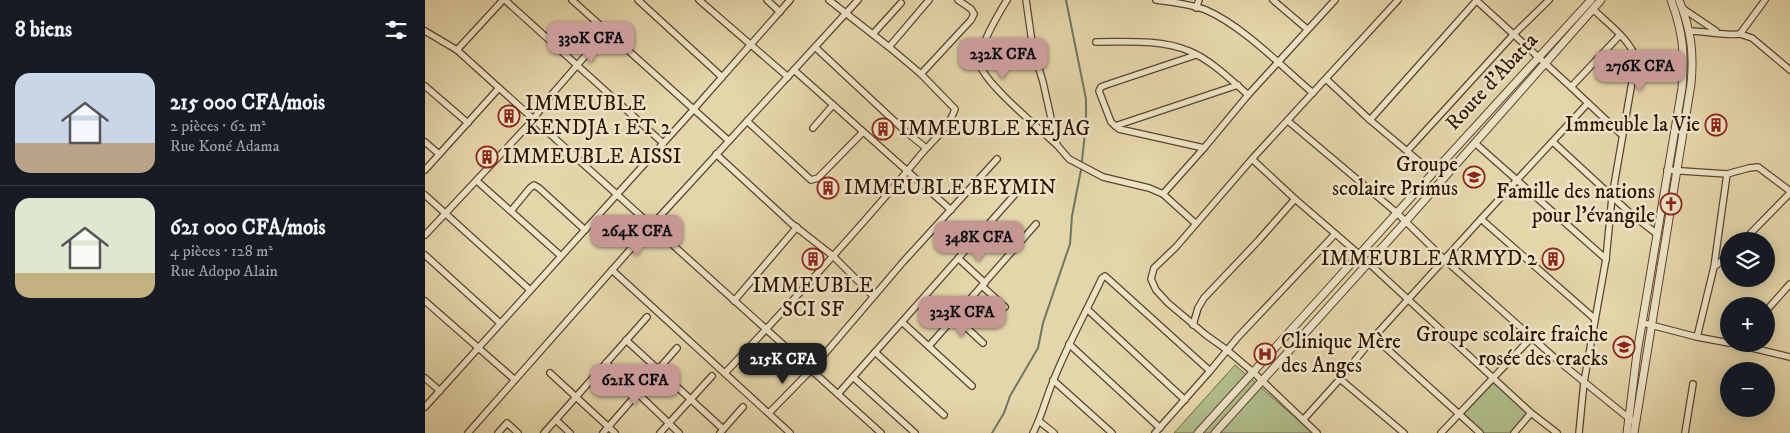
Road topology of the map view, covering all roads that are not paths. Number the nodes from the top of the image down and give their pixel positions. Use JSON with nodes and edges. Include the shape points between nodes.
{"nodes":[{"id":1,"x":504,"y":0,"type":"edge"},
{"id":2,"x":572,"y":0,"type":"edge"},
{"id":3,"x":638,"y":0,"type":"edge"},
{"id":4,"x":699,"y":0,"type":"edge"},
{"id":5,"x":767,"y":0,"type":"edge"},
{"id":6,"x":790,"y":0,"type":"edge"},
{"id":7,"x":829,"y":0,"type":"edge"},
{"id":8,"x":858,"y":0,"type":"edge"},
{"id":9,"x":929,"y":0,"type":"edge"},
{"id":10,"x":958,"y":0,"type":"edge"},
{"id":11,"x":1007,"y":0,"type":"edge"},
{"id":12,"x":1026,"y":0,"type":"edge"},
{"id":13,"x":1157,"y":0,"type":"edge"},
{"id":14,"x":1199,"y":0,"type":"edge"},
{"id":15,"x":1335,"y":0,"type":"edge"},
{"id":16,"x":1397,"y":0,"type":"edge"},
{"id":17,"x":1477,"y":0,"type":"edge"},
{"id":18,"x":1549,"y":0,"type":"edge"},
{"id":19,"x":1601,"y":0,"type":"edge"},
{"id":20,"x":1671,"y":0,"type":"edge"},
{"id":21,"x":1679,"y":0,"type":"edge"},
{"id":22,"x":1765,"y":0,"type":"edge"},
{"id":23,"x":1277,"y":1,"type":"edge"},
{"id":24,"x":901,"y":3,"type":"dead end"},
{"id":25,"x":1588,"y":4,"type":"edge"},
{"id":26,"x":1197,"y":8,"type":"junction"},
{"id":27,"x":1682,"y":8,"type":"junction"},
{"id":28,"x":780,"y":12,"type":"junction"},
{"id":29,"x":846,"y":12,"type":"junction"},
{"id":30,"x":1307,"y":29,"type":"junction"},
{"id":31,"x":425,"y":31,"type":"edge"},
{"id":32,"x":1689,"y":31,"type":"junction"},
{"id":33,"x":607,"y":32,"type":"junction"},
{"id":34,"x":1717,"y":32,"type":"junction"},
{"id":35,"x":873,"y":34,"type":"junction"},
{"id":36,"x":1741,"y":34,"type":"junction"},
{"id":37,"x":1513,"y":35,"type":"junction"},
{"id":38,"x":1620,"y":35,"type":"junction"},
{"id":39,"x":1096,"y":42,"type":"dead end"},
{"id":40,"x":751,"y":46,"type":"junction"},
{"id":41,"x":815,"y":47,"type":"junction"},
{"id":42,"x":889,"y":47,"type":"junction"},
{"id":43,"x":457,"y":50,"type":"junction"},
{"id":44,"x":1196,"y":55,"type":"junction"},
{"id":45,"x":1539,"y":58,"type":"junction"},
{"id":46,"x":1277,"y":63,"type":"junction"},
{"id":47,"x":1545,"y":63,"type":"junction"},
{"id":48,"x":577,"y":65,"type":"junction"},
{"id":49,"x":1788,"y":65,"type":"edge"},
{"id":50,"x":794,"y":70,"type":"junction"},
{"id":51,"x":921,"y":74,"type":"junction"},
{"id":52,"x":722,"y":77,"type":"junction"},
{"id":53,"x":788,"y":77,"type":"junction"},
{"id":54,"x":1326,"y":79,"type":"junction"},
{"id":55,"x":425,"y":86,"type":"edge"},
{"id":56,"x":1237,"y":86,"type":"junction"},
{"id":57,"x":1571,"y":87,"type":"junction"},
{"id":58,"x":499,"y":88,"type":"junction"},
{"id":59,"x":1313,"y":94,"type":"junction"},
{"id":60,"x":1247,"y":95,"type":"junction"},
{"id":61,"x":1588,"y":103,"type":"junction"},
{"id":62,"x":833,"y":106,"type":"junction"},
{"id":63,"x":692,"y":110,"type":"junction"},
{"id":64,"x":533,"y":120,"type":"junction"},
{"id":65,"x":1370,"y":120,"type":"junction"},
{"id":66,"x":747,"y":121,"type":"junction"},
{"id":67,"x":1288,"y":121,"type":"junction"},
{"id":68,"x":468,"y":123,"type":"junction"},
{"id":69,"x":1115,"y":126,"type":"junction"},
{"id":70,"x":813,"y":128,"type":"dead end"},
{"id":71,"x":863,"y":132,"type":"junction"},
{"id":72,"x":1621,"y":134,"type":"junction"},
{"id":73,"x":729,"y":141,"type":"junction"},
{"id":74,"x":425,"y":142,"type":"edge"},
{"id":75,"x":663,"y":142,"type":"junction"},
{"id":76,"x":1553,"y":142,"type":"junction"},
{"id":77,"x":1475,"y":143,"type":"junction"},
{"id":78,"x":1057,"y":145,"type":"junction"},
{"id":79,"x":926,"y":148,"type":"junction"},
{"id":80,"x":1204,"y":148,"type":"junction"},
{"id":81,"x":1408,"y":150,"type":"junction"},
{"id":82,"x":439,"y":154,"type":"junction"},
{"id":83,"x":716,"y":154,"type":"junction"},
{"id":84,"x":997,"y":159,"type":"dead end"},
{"id":85,"x":1252,"y":159,"type":"junction"},
{"id":86,"x":425,"y":170,"type":"edge"},
{"id":87,"x":1667,"y":170,"type":"junction"},
{"id":88,"x":1677,"y":171,"type":"junction"},
{"id":89,"x":907,"y":172,"type":"junction"},
{"id":90,"x":1433,"y":173,"type":"junction"},
{"id":91,"x":1727,"y":174,"type":"junction"},
{"id":92,"x":1516,"y":180,"type":"junction"},
{"id":93,"x":477,"y":181,"type":"junction"},
{"id":94,"x":1017,"y":192,"type":"dead end"},
{"id":95,"x":1790,"y":192,"type":"edge"},
{"id":96,"x":1163,"y":194,"type":"junction"},
{"id":97,"x":425,"y":195,"type":"edge"},
{"id":98,"x":616,"y":195,"type":"junction"},
{"id":99,"x":1612,"y":197,"type":"junction"},
{"id":100,"x":1295,"y":199,"type":"junction"},
{"id":101,"x":951,"y":210,"type":"junction"},
{"id":102,"x":511,"y":211,"type":"junction"},
{"id":103,"x":445,"y":213,"type":"junction"},
{"id":104,"x":1397,"y":213,"type":"junction"},
{"id":105,"x":1481,"y":219,"type":"junction"},
{"id":106,"x":1406,"y":221,"type":"junction"},
{"id":107,"x":1195,"y":223,"type":"junction"},
{"id":108,"x":1036,"y":224,"type":"dead end"},
{"id":109,"x":651,"y":226,"type":"junction"},
{"id":110,"x":797,"y":228,"type":"junction"},
{"id":111,"x":585,"y":230,"type":"junction"},
{"id":112,"x":1752,"y":232,"type":"edge"},
{"id":113,"x":1335,"y":234,"type":"junction"},
{"id":114,"x":1657,"y":234,"type":"junction"},
{"id":115,"x":425,"y":235,"type":"edge"},
{"id":116,"x":1360,"y":254,"type":"junction"},
{"id":117,"x":425,"y":255,"type":"edge"},
{"id":118,"x":561,"y":256,"type":"junction"},
{"id":119,"x":833,"y":256,"type":"junction"},
{"id":120,"x":959,"y":259,"type":"junction"},
{"id":121,"x":1606,"y":259,"type":"junction"},
{"id":122,"x":1445,"y":260,"type":"junction"},
{"id":123,"x":1368,"y":262,"type":"junction"},
{"id":124,"x":1720,"y":262,"type":"edge"},
{"id":125,"x":1714,"y":266,"type":"junction"},
{"id":126,"x":612,"y":270,"type":"junction"},
{"id":127,"x":1790,"y":284,"type":"edge"},
{"id":128,"x":983,"y":285,"type":"junction"},
{"id":129,"x":530,"y":290,"type":"junction"},
{"id":130,"x":873,"y":296,"type":"junction"},
{"id":131,"x":1408,"y":299,"type":"junction"},
{"id":132,"x":734,"y":300,"type":"junction"},
{"id":133,"x":425,"y":301,"type":"edge"},
{"id":134,"x":1775,"y":301,"type":"edge"},
{"id":135,"x":1005,"y":307,"type":"dead end"},
{"id":136,"x":1087,"y":309,"type":"junction"},
{"id":137,"x":647,"y":317,"type":"dead end"},
{"id":138,"x":955,"y":317,"type":"junction"},
{"id":139,"x":1595,"y":319,"type":"junction"},
{"id":140,"x":902,"y":322,"type":"junction"},
{"id":141,"x":500,"y":323,"type":"junction"},
{"id":142,"x":1643,"y":323,"type":"junction"},
{"id":143,"x":1193,"y":325,"type":"junction"},
{"id":144,"x":1651,"y":326,"type":"junction"},
{"id":145,"x":766,"y":329,"type":"junction"},
{"id":146,"x":1374,"y":337,"type":"junction"},
{"id":147,"x":1532,"y":337,"type":"junction"},
{"id":148,"x":1697,"y":337,"type":"junction"},
{"id":149,"x":626,"y":340,"type":"junction"},
{"id":150,"x":1720,"y":341,"type":"edge"},
{"id":151,"x":983,"y":343,"type":"dead end"},
{"id":152,"x":1069,"y":344,"type":"junction"},
{"id":153,"x":929,"y":346,"type":"junction"},
{"id":154,"x":478,"y":348,"type":"junction"},
{"id":155,"x":677,"y":348,"type":"dead end"},
{"id":156,"x":1227,"y":350,"type":"junction"},
{"id":157,"x":875,"y":352,"type":"junction"},
{"id":158,"x":1769,"y":352,"type":"edge"},
{"id":159,"x":1790,"y":357,"type":"edge"},
{"id":160,"x":606,"y":363,"type":"junction"},
{"id":161,"x":659,"y":370,"type":"junction"},
{"id":162,"x":811,"y":370,"type":"junction"},
{"id":163,"x":1210,"y":371,"type":"junction"},
{"id":164,"x":1253,"y":372,"type":"junction"},
{"id":165,"x":551,"y":373,"type":"dead end"},
{"id":166,"x":725,"y":373,"type":"junction"},
{"id":167,"x":712,"y":376,"type":"dead end"},
{"id":168,"x":853,"y":377,"type":"junction"},
{"id":169,"x":425,"y":378,"type":"edge"},
{"id":170,"x":1494,"y":378,"type":"junction"},
{"id":171,"x":1340,"y":379,"type":"junction"},
{"id":172,"x":515,"y":380,"type":"junction"},
{"id":173,"x":1053,"y":380,"type":"junction"},
{"id":174,"x":1262,"y":381,"type":"junction"},
{"id":175,"x":1584,"y":382,"type":"junction"},
{"id":176,"x":1693,"y":384,"type":"dead end"},
{"id":177,"x":972,"y":386,"type":"dead end"},
{"id":178,"x":439,"y":391,"type":"junction"},
{"id":179,"x":638,"y":394,"type":"junction"},
{"id":180,"x":838,"y":394,"type":"junction"},
{"id":181,"x":576,"y":397,"type":"junction"},
{"id":182,"x":691,"y":399,"type":"junction"},
{"id":183,"x":1185,"y":400,"type":"junction"},
{"id":184,"x":743,"y":407,"type":"dead end"},
{"id":185,"x":425,"y":408,"type":"edge"},
{"id":186,"x":769,"y":413,"type":"junction"},
{"id":187,"x":1531,"y":413,"type":"junction"},
{"id":188,"x":1459,"y":414,"type":"junction"},
{"id":189,"x":944,"y":415,"type":"dead end"},
{"id":190,"x":1629,"y":419,"type":"junction"},
{"id":191,"x":556,"y":420,"type":"junction"},
{"id":192,"x":1303,"y":420,"type":"junction"},
{"id":193,"x":1039,"y":421,"type":"junction"},
{"id":194,"x":669,"y":423,"type":"junction"},
{"id":195,"x":1636,"y":424,"type":"junction"},
{"id":196,"x":609,"y":427,"type":"junction"},
{"id":197,"x":1157,"y":430,"type":"edge"},
{"id":198,"x":721,"y":431,"type":"edge"},
{"id":199,"x":468,"y":433,"type":"edge"},
{"id":200,"x":498,"y":433,"type":"edge"},
{"id":201,"x":519,"y":433,"type":"edge"},
{"id":202,"x":544,"y":433,"type":"edge"},
{"id":203,"x":570,"y":433,"type":"edge"},
{"id":204,"x":603,"y":433,"type":"edge"},
{"id":205,"x":615,"y":433,"type":"edge"},
{"id":206,"x":660,"y":433,"type":"edge"},
{"id":207,"x":679,"y":433,"type":"edge"},
{"id":208,"x":790,"y":433,"type":"edge"},
{"id":209,"x":881,"y":433,"type":"edge"},
{"id":210,"x":915,"y":433,"type":"edge"},
{"id":211,"x":1033,"y":433,"type":"edge"},
{"id":212,"x":1054,"y":433,"type":"edge"},
{"id":213,"x":1112,"y":433,"type":"edge"},
{"id":214,"x":1198,"y":433,"type":"edge"},
{"id":215,"x":1215,"y":433,"type":"edge"},
{"id":216,"x":1317,"y":433,"type":"edge"},
{"id":217,"x":1403,"y":433,"type":"edge"},
{"id":218,"x":1441,"y":433,"type":"edge"},
{"id":219,"x":1480,"y":433,"type":"edge"},
{"id":220,"x":1514,"y":433,"type":"edge"},
{"id":221,"x":1557,"y":433,"type":"edge"},
{"id":222,"x":1579,"y":433,"type":"edge"},
{"id":223,"x":1627,"y":433,"type":"edge"},
{"id":224,"x":1634,"y":433,"type":"edge"},
{"id":225,"x":1685,"y":433,"type":"edge"}],
"edges":[{"from":1,"to":43,"type":"street"},
{"from":1,"to":48,"type":"street"},
{"from":2,"to":33,"type":"street"},
{"from":3,"to":52,"type":"street"},
{"from":4,"to":40,"type":"street"},
{"from":5,"to":28,"type":"street"},
{"from":6,"to":28,"type":"street"},
{"from":7,"to":29,"type":"street"},
{"from":8,"to":29,"type":"street"},
{"from":9,"to":42,"type":"street"},
{"from":10,"to":51,"type":"street","via":[[971,9],[974,14],[971,20]]},
{"from":11,"to":78,"type":"street","via":[[983,45],[979,63],[987,78]]},
{"from":12,"to":78,"type":"street","via":[[1033,48]]},
{"from":13,"to":26,"type":"street"},
{"from":14,"to":26,"type":"street"},
{"from":15,"to":30,"type":"street"},
{"from":16,"to":54,"type":"street"},
{"from":17,"to":37,"type":"street"},
{"from":17,"to":65,"type":"street"},
{"from":18,"to":37,"type":"street"},
{"from":19,"to":25,"type":"street","name":"Route d'Abatta"},
{"from":20,"to":87,"type":"street","via":[[1680,28],[1684,60]]},
{"from":21,"to":27,"type":"street"},
{"from":22,"to":36,"type":"street"},
{"from":23,"to":30,"type":"street"},
{"from":24,"to":35,"type":"street"},
{"from":25,"to":38,"type":"street"},
{"from":25,"to":45,"type":"street","name":"Route d'Abatta"},
{"from":25,"to":47,"type":"street","name":"Route d'Abatta"},
{"from":26,"to":46,"type":"street","via":[[1233,25]]},
{"from":27,"to":32,"type":"street"},
{"from":27,"to":34,"type":"street"},
{"from":28,"to":40,"type":"street"},
{"from":29,"to":35,"type":"street"},
{"from":29,"to":41,"type":"street"},
{"from":30,"to":46,"type":"street"},
{"from":31,"to":43,"type":"street"},
{"from":32,"to":34,"type":"street"},
{"from":32,"to":88,"type":"street","via":[[1693,59],[1691,84]]},
{"from":33,"to":48,"type":"street"},
{"from":33,"to":63,"type":"street"},
{"from":34,"to":36,"type":"street"},
{"from":35,"to":42,"type":"street"},
{"from":36,"to":49,"type":"street","via":[[1752,38]]},
{"from":37,"to":45,"type":"street"},
{"from":37,"to":81,"type":"street"},
{"from":38,"to":57,"type":"street"},
{"from":38,"to":72,"type":"street","via":[[1636,59]]},
{"from":39,"to":44,"type":"street","via":[[1158,43]]},
{"from":40,"to":52,"type":"street"},
{"from":40,"to":53,"type":"street"},
{"from":41,"to":50,"type":"street"},
{"from":41,"to":79,"type":"street"},
{"from":42,"to":51,"type":"street"},
{"from":43,"to":58,"type":"street"},
{"from":44,"to":56,"type":"street"},
{"from":44,"to":69,"type":"street","via":[[1101,87],[1099,91]]},
{"from":45,"to":47,"type":"street"},
{"from":45,"to":90,"type":"street","name":"Route d'Abatta"},
{"from":46,"to":59,"type":"street"},
{"from":46,"to":60,"type":"street"},
{"from":47,"to":57,"type":"street"},
{"from":47,"to":77,"type":"street","name":"Route d'Abatta"},
{"from":48,"to":64,"type":"street"},
{"from":48,"to":75,"type":"street"},
{"from":50,"to":53,"type":"street"},
{"from":50,"to":62,"type":"street"},
{"from":51,"to":79,"type":"street","via":[[955,110]]},
{"from":52,"to":63,"type":"street"},
{"from":53,"to":66,"type":"street"},
{"from":54,"to":59,"type":"street"},
{"from":54,"to":65,"type":"street"},
{"from":55,"to":68,"type":"street"},
{"from":56,"to":60,"type":"street"},
{"from":56,"to":69,"type":"street"},
{"from":57,"to":61,"type":"street"},
{"from":58,"to":64,"type":"street"},
{"from":58,"to":68,"type":"street"},
{"from":59,"to":67,"type":"street"},
{"from":60,"to":80,"type":"street"},
{"from":61,"to":72,"type":"street"},
{"from":61,"to":76,"type":"street"},
{"from":62,"to":70,"type":"street"},
{"from":62,"to":71,"type":"street"},
{"from":63,"to":73,"type":"street"},
{"from":63,"to":75,"type":"street"},
{"from":64,"to":93,"type":"street"},
{"from":64,"to":98,"type":"street"},
{"from":65,"to":81,"type":"street"},
{"from":66,"to":71,"type":"street","via":[[811,180],[815,180]]},
{"from":66,"to":73,"type":"street"},
{"from":67,"to":85,"type":"street"},
{"from":67,"to":104,"type":"street"},
{"from":68,"to":82,"type":"street"},
{"from":69,"to":80,"type":"street"},
{"from":71,"to":89,"type":"street"},
{"from":72,"to":99,"type":"street"},
{"from":73,"to":83,"type":"street"},
{"from":74,"to":82,"type":"street"},
{"from":75,"to":98,"type":"street"},
{"from":76,"to":92,"type":"street"},
{"from":76,"to":99,"type":"street"},
{"from":77,"to":92,"type":"street"},
{"from":77,"to":106,"type":"street","name":"Route d'Abatta"},
{"from":78,"to":96,"type":"street","via":[[1069,158],[1103,177]]},
{"from":79,"to":89,"type":"street"},
{"from":80,"to":96,"type":"street"},
{"from":81,"to":90,"type":"street"},
{"from":82,"to":86,"type":"street"},
{"from":83,"to":109,"type":"street"},
{"from":83,"to":110,"type":"street"},
{"from":84,"to":101,"type":"street"},
{"from":85,"to":100,"type":"street"},
{"from":85,"to":107,"type":"street"},
{"from":87,"to":88,"type":"street"},
{"from":87,"to":114,"type":"street"},
{"from":88,"to":91,"type":"street"},
{"from":88,"to":144,"type":"street"},
{"from":89,"to":101,"type":"street"},
{"from":89,"to":119,"type":"street"},
{"from":90,"to":104,"type":"street","name":"Route d'Abatta"},
{"from":91,"to":95,"type":"street","via":[[1758,167]]},
{"from":91,"to":125,"type":"street"},
{"from":92,"to":105,"type":"street"},
{"from":92,"to":121,"type":"street"},
{"from":93,"to":102,"type":"street"},
{"from":93,"to":103,"type":"street"},
{"from":94,"to":120,"type":"street"},
{"from":95,"to":112,"type":"street"},
{"from":96,"to":107,"type":"street"},
{"from":97,"to":103,"type":"street"},
{"from":98,"to":109,"type":"street"},
{"from":98,"to":111,"type":"street"},
{"from":99,"to":114,"type":"street"},
{"from":99,"to":121,"type":"street"},
{"from":100,"to":113,"type":"street"},
{"from":100,"to":143,"type":"street","via":[[1205,298]]},
{"from":101,"to":130,"type":"street"},
{"from":102,"to":111,"type":"street","via":[[535,186]]},
{"from":102,"to":118,"type":"street"},
{"from":103,"to":115,"type":"street"},
{"from":103,"to":129,"type":"street"},
{"from":104,"to":106,"type":"street"},
{"from":104,"to":116,"type":"street","name":"Route d'Abatta"},
{"from":105,"to":122,"type":"street"},
{"from":105,"to":139,"type":"street"},
{"from":106,"to":122,"type":"street"},
{"from":106,"to":123,"type":"street","name":"Route d'Abatta"},
{"from":107,"to":143,"type":"street","via":[[1154,268],[1151,279],[1156,290]]},
{"from":108,"to":128,"type":"street"},
{"from":109,"to":126,"type":"street"},
{"from":109,"to":132,"type":"street"},
{"from":110,"to":119,"type":"street"},
{"from":110,"to":132,"type":"street"},
{"from":111,"to":118,"type":"street"},
{"from":113,"to":116,"type":"street"},
{"from":113,"to":156,"type":"street"},
{"from":114,"to":142,"type":"street"},
{"from":116,"to":123,"type":"street"},
{"from":116,"to":164,"type":"street","name":"Route d'Abatta"},
{"from":117,"to":141,"type":"street"},
{"from":118,"to":129,"type":"street"},
{"from":119,"to":130,"type":"street"},
{"from":119,"to":145,"type":"street"},
{"from":120,"to":128,"type":"street"},
{"from":120,"to":140,"type":"street"},
{"from":121,"to":139,"type":"street"},
{"from":122,"to":131,"type":"street"},
{"from":122,"to":147,"type":"street"},
{"from":123,"to":131,"type":"street"},
{"from":123,"to":174,"type":"street","name":"Route d'Abatta"},
{"from":124,"to":125,"type":"street"},
{"from":125,"to":148,"type":"street"},
{"from":126,"to":166,"type":"street"},
{"from":126,"to":172,"type":"street"},
{"from":127,"to":134,"type":"street"},
{"from":128,"to":135,"type":"street"},
{"from":128,"to":138,"type":"street"},
{"from":129,"to":141,"type":"street"},
{"from":130,"to":162,"type":"street"},
{"from":131,"to":146,"type":"street"},
{"from":131,"to":170,"type":"street"},
{"from":132,"to":145,"type":"street"},
{"from":133,"to":154,"type":"street"},
{"from":136,"to":152,"type":"street"},
{"from":136,"to":163,"type":"street","via":[[1102,278],[1107,277]]},
{"from":136,"to":183,"type":"street"},
{"from":137,"to":149,"type":"street"},
{"from":138,"to":151,"type":"street"},
{"from":138,"to":153,"type":"street"},
{"from":139,"to":175,"type":"street"},
{"from":140,"to":153,"type":"street"},
{"from":140,"to":157,"type":"street"},
{"from":141,"to":154,"type":"street"},
{"from":142,"to":144,"type":"street"},
{"from":142,"to":190,"type":"street"},
{"from":143,"to":156,"type":"street"},
{"from":144,"to":148,"type":"street"},
{"from":144,"to":195,"type":"street"},
{"from":145,"to":162,"type":"street"},
{"from":145,"to":166,"type":"street"},
{"from":146,"to":171,"type":"street"},
{"from":146,"to":188,"type":"street"},
{"from":147,"to":170,"type":"street"},
{"from":147,"to":175,"type":"street"},
{"from":148,"to":150,"type":"street"},
{"from":149,"to":160,"type":"street"},
{"from":149,"to":161,"type":"street"},
{"from":152,"to":173,"type":"street"},
{"from":152,"to":197,"type":"street"},
{"from":153,"to":177,"type":"street"},
{"from":154,"to":172,"type":"street"},
{"from":154,"to":178,"type":"street"},
{"from":155,"to":161,"type":"street"},
{"from":156,"to":163,"type":"street"},
{"from":156,"to":164,"type":"street"},
{"from":157,"to":168,"type":"street"},
{"from":157,"to":189,"type":"street"},
{"from":158,"to":159,"type":"street"},
{"from":160,"to":179,"type":"street"},
{"from":160,"to":181,"type":"street"},
{"from":161,"to":179,"type":"street"},
{"from":161,"to":182,"type":"street"},
{"from":162,"to":180,"type":"street"},
{"from":162,"to":186,"type":"street"},
{"from":163,"to":183,"type":"street"},
{"from":164,"to":174,"type":"street"},
{"from":164,"to":214,"type":"street","name":"Route d'Abatta"},
{"from":165,"to":181,"type":"street"},
{"from":166,"to":186,"type":"street"},
{"from":167,"to":182,"type":"street"},
{"from":168,"to":180,"type":"street"},
{"from":168,"to":210,"type":"street"},
{"from":169,"to":178,"type":"street"},
{"from":170,"to":187,"type":"street"},
{"from":170,"to":188,"type":"street"},
{"from":171,"to":192,"type":"street"},
{"from":171,"to":217,"type":"street"},
{"from":172,"to":199,"type":"street"},
{"from":173,"to":193,"type":"street"},
{"from":173,"to":213,"type":"street"},
{"from":174,"to":192,"type":"street"},
{"from":174,"to":215,"type":"street","name":"Route d'Abatta"},
{"from":175,"to":190,"type":"street"},
{"from":175,"to":222,"type":"street"},
{"from":176,"to":225,"type":"street"},
{"from":178,"to":185,"type":"street"},
{"from":179,"to":194,"type":"street"},
{"from":179,"to":196,"type":"street"},
{"from":180,"to":209,"type":"street"},
{"from":181,"to":191,"type":"street"},
{"from":181,"to":196,"type":"street"},
{"from":182,"to":194,"type":"street"},
{"from":182,"to":198,"type":"street"},
{"from":183,"to":197,"type":"street"},
{"from":184,"to":198,"type":"street"},
{"from":186,"to":208,"type":"street"},
{"from":187,"to":220,"type":"street"},
{"from":187,"to":221,"type":"street"},
{"from":188,"to":218,"type":"street"},
{"from":188,"to":219,"type":"street"},
{"from":190,"to":195,"type":"street"},
{"from":190,"to":223,"type":"street"},
{"from":191,"to":202,"type":"street"},
{"from":191,"to":203,"type":"street"},
{"from":192,"to":216,"type":"street"},
{"from":193,"to":211,"type":"street"},
{"from":193,"to":212,"type":"street"},
{"from":194,"to":206,"type":"street"},
{"from":194,"to":207,"type":"street"},
{"from":195,"to":224,"type":"street"},
{"from":196,"to":204,"type":"street"},
{"from":196,"to":205,"type":"street"},
{"from":200,"to":201,"type":"street","via":[[507,423]]}]}
